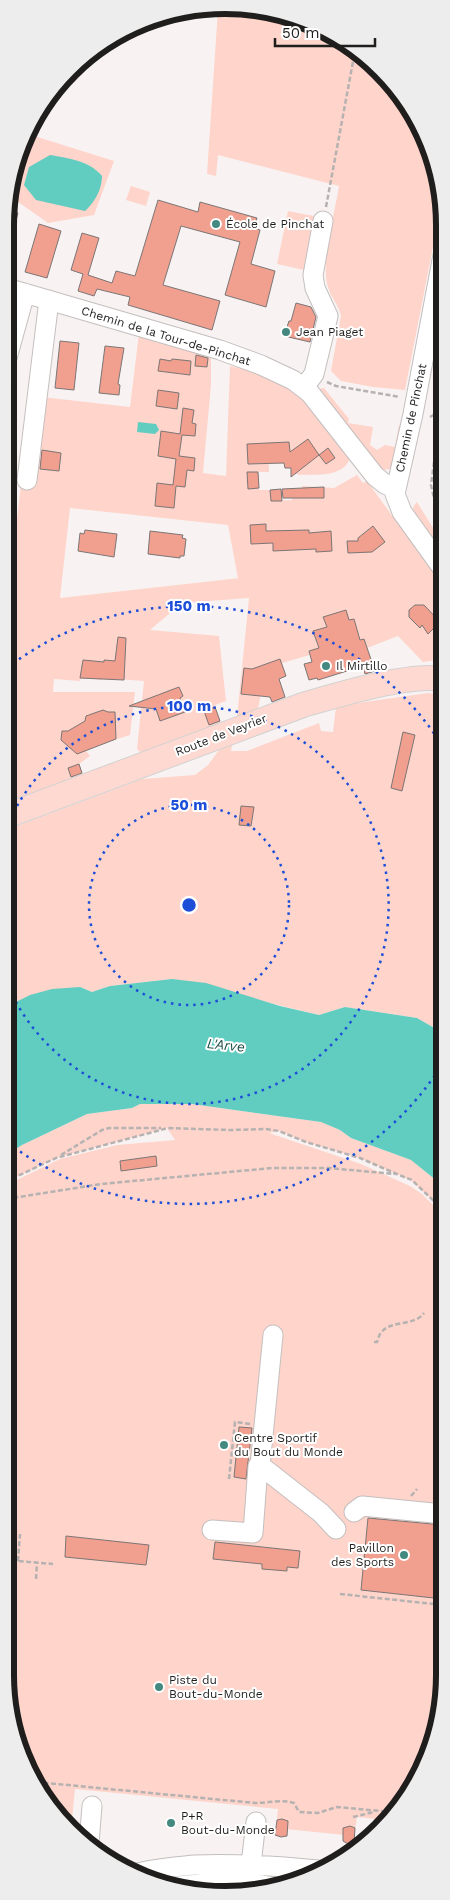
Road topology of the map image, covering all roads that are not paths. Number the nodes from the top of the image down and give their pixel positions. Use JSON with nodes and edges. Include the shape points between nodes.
{"nodes":[{"id":1,"x":323,"y":221,"type":"road end"},
{"id":2,"x":14,"y":290,"type":"edge"},
{"id":3,"x":436,"y":291,"type":"edge"},
{"id":4,"x":25,"y":293,"type":"junction"},
{"id":5,"x":49,"y":300,"type":"junction"},
{"id":6,"x":14,"y":333,"type":"edge"},
{"id":7,"x":309,"y":381,"type":"junction"},
{"id":8,"x":27,"y":480,"type":"dead end"},
{"id":9,"x":396,"y":489,"type":"junction"},
{"id":10,"x":436,"y":559,"type":"edge"},
{"id":11,"x":436,"y":679,"type":"edge"},
{"id":12,"x":14,"y":813,"type":"edge"},
{"id":13,"x":273,"y":1336,"type":"dead end"},
{"id":14,"x":260,"y":1466,"type":"junction"},
{"id":15,"x":354,"y":1512,"type":"dead end"},
{"id":16,"x":436,"y":1513,"type":"edge"},
{"id":17,"x":336,"y":1529,"type":"dead end"},
{"id":18,"x":212,"y":1530,"type":"dead end"},
{"id":19,"x":92,"y":1806,"type":"dead end"},
{"id":20,"x":256,"y":1822,"type":"dead end"},
{"id":21,"x":89,"y":1837,"type":"edge"},
{"id":22,"x":252,"y":1856,"type":"junction"},
{"id":23,"x":310,"y":1868,"type":"edge"},
{"id":24,"x":146,"y":1871,"type":"edge"},
{"id":25,"x":197,"y":1884,"type":"edge"},
{"id":26,"x":250,"y":1884,"type":"edge"}],
"edges":[{"from":1,"to":7,"type":"street","via":[[313,275],[315,288],[328,316]]},
{"from":2,"to":4,"type":"street","name":"Chemin de la Tour-de-Pinchat"},
{"from":3,"to":9,"type":"street","name":"Chemin de Pinchat"},
{"from":4,"to":5,"type":"street","name":"Chemin de la Tour-de-Pinchat"},
{"from":4,"to":6,"type":"street"},
{"from":5,"to":7,"type":"street","name":"Chemin de la Tour-de-Pinchat"},
{"from":5,"to":8,"type":"street"},
{"from":7,"to":9,"type":"street","name":"Chemin de la Tour-de-Pinchat","via":[[314,397],[374,476]]},
{"from":9,"to":10,"type":"street","name":"Chemin de Pinchat","via":[[396,500],[402,512]]},
{"from":11,"to":12,"type":"main road","name":"Route de Veyrier","via":[[400,682],[303,705]]},
{"from":13,"to":14,"type":"street"},
{"from":14,"to":17,"type":"street","via":[[321,1513]]},
{"from":14,"to":18,"type":"street","via":[[253,1532]]},
{"from":15,"to":16,"type":"street","via":[[362,1506]]},
{"from":19,"to":21,"type":"street"},
{"from":20,"to":22,"type":"street"},
{"from":22,"to":23,"type":"street"},
{"from":22,"to":24,"type":"street"},
{"from":25,"to":26,"type":"street"}]}
